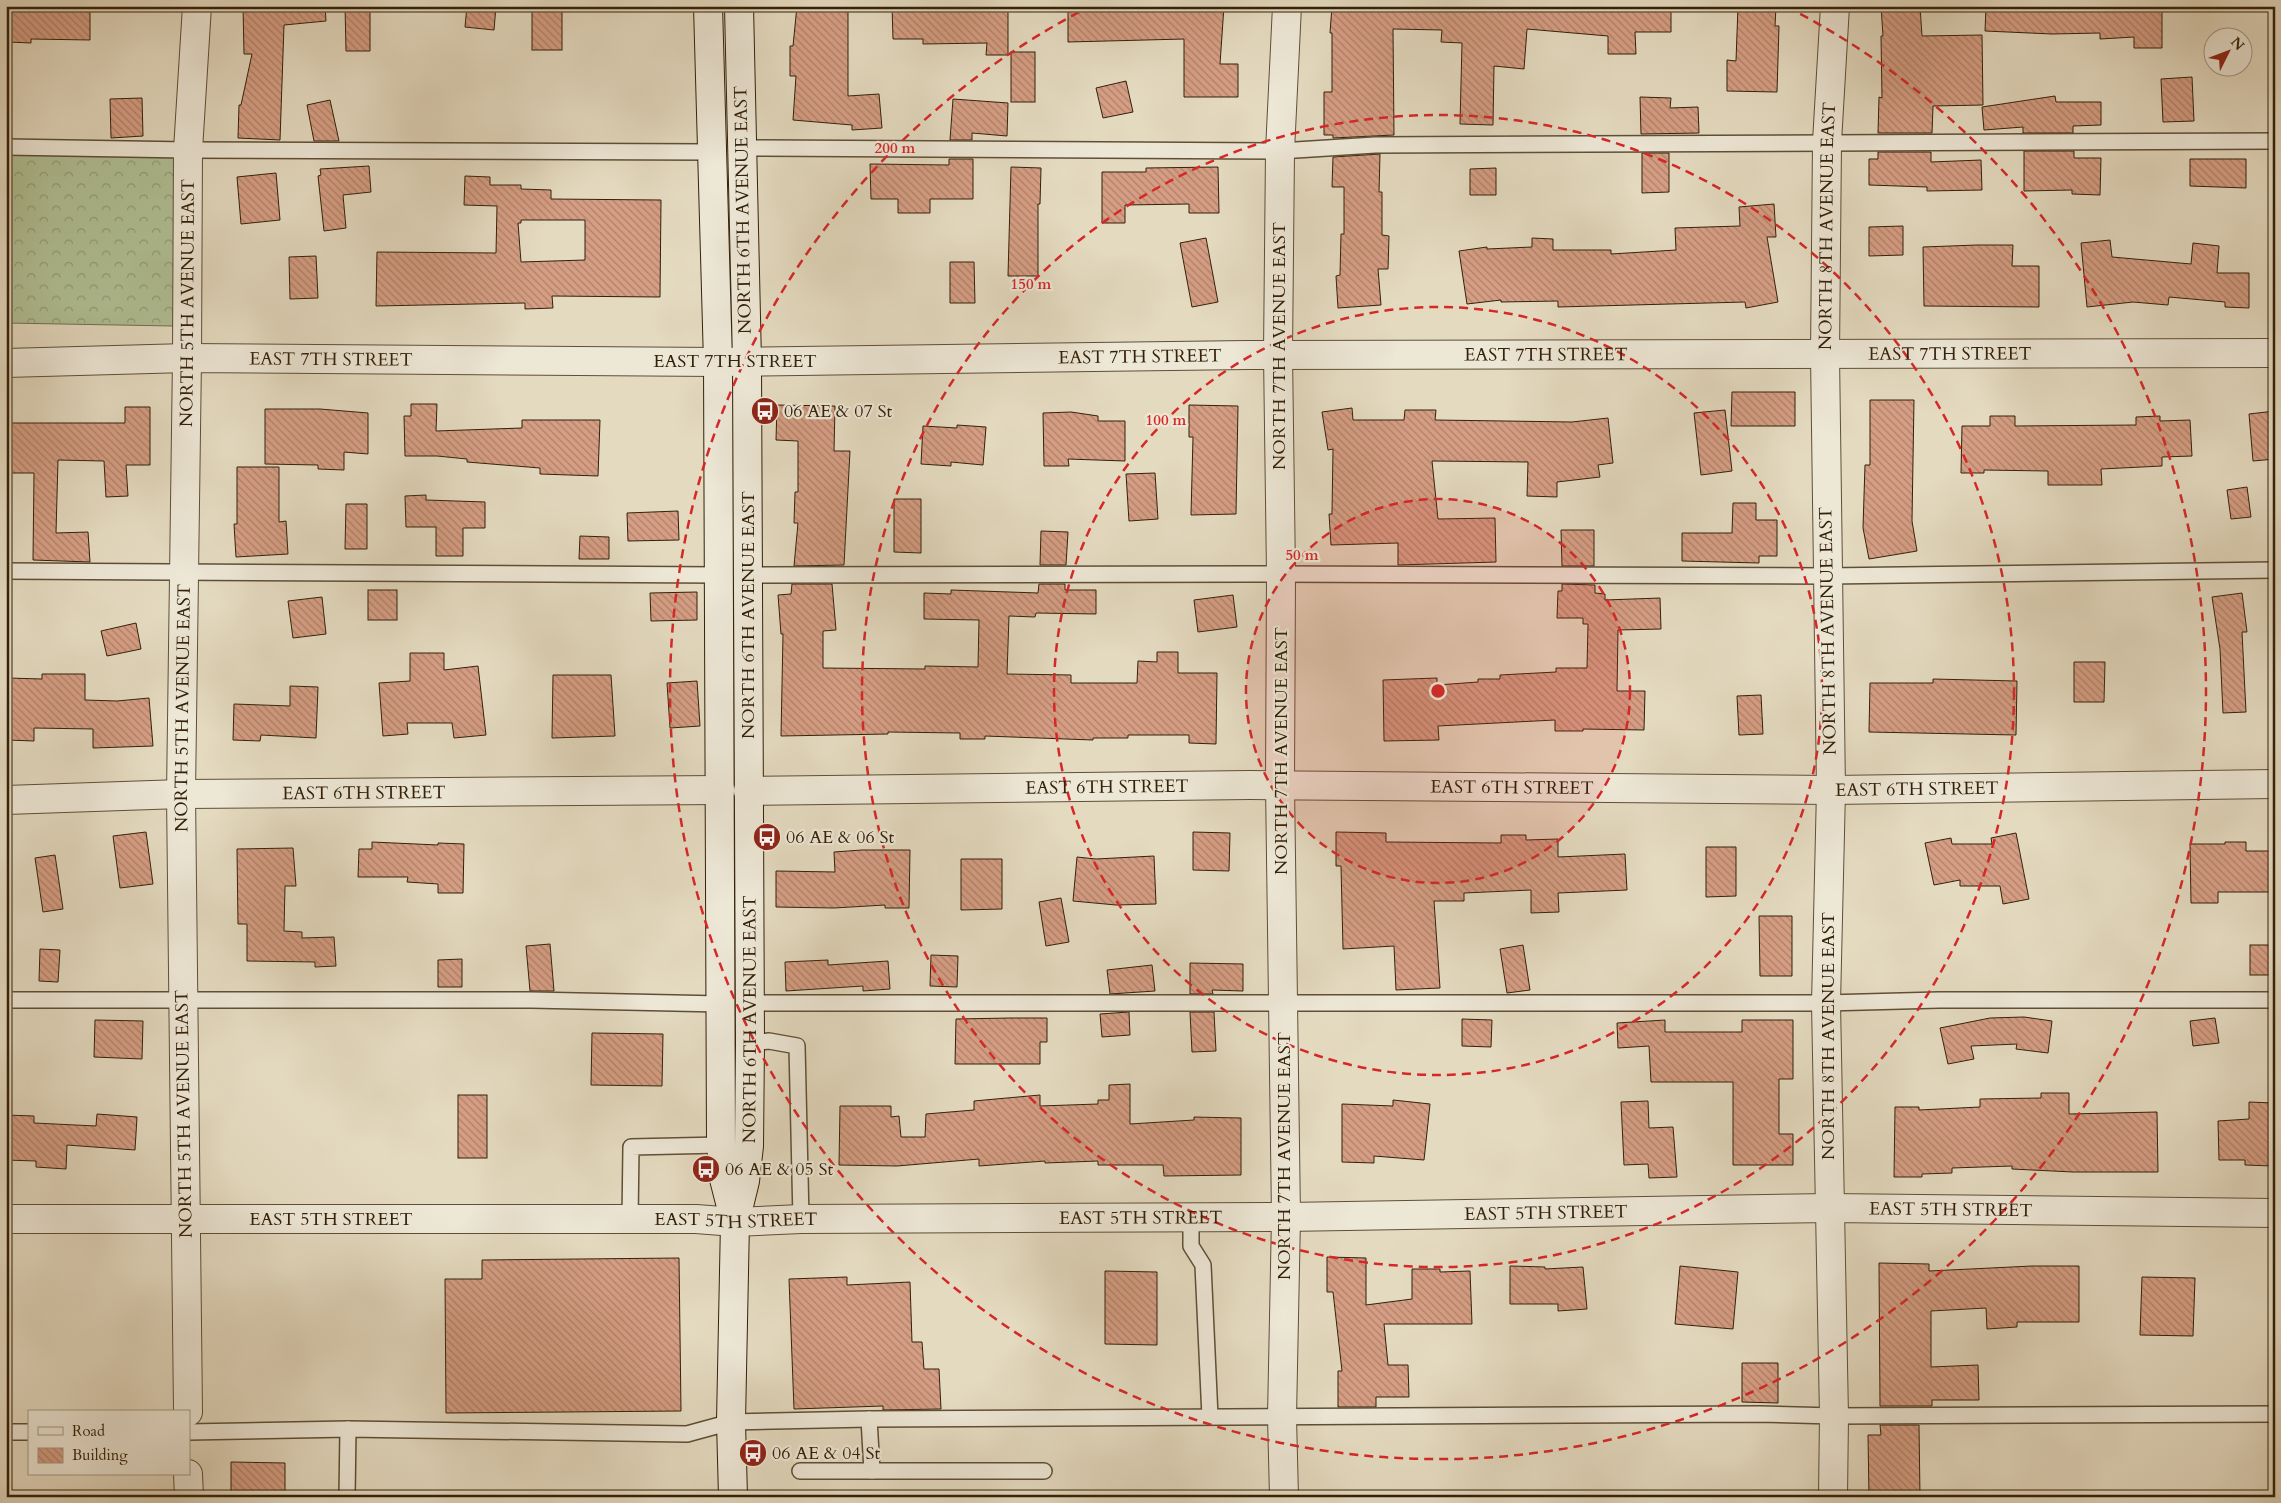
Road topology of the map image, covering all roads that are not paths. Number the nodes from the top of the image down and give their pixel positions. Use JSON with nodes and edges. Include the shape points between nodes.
{"nodes":[{"id":1,"x":197,"y":6,"type":"edge"},
{"id":2,"x":708,"y":6,"type":"edge"},
{"id":3,"x":739,"y":6,"type":"edge"},
{"id":4,"x":1287,"y":6,"type":"edge"},
{"id":5,"x":1835,"y":6,"type":"edge"},
{"id":6,"x":2275,"y":141,"type":"edge"},
{"id":7,"x":1827,"y":142,"type":"junction"},
{"id":8,"x":6,"y":147,"type":"edge"},
{"id":9,"x":742,"y":148,"type":"junction"},
{"id":10,"x":188,"y":150,"type":"junction"},
{"id":11,"x":1280,"y":151,"type":"junction"},
{"id":12,"x":711,"y":152,"type":"junction"},
{"id":13,"x":2275,"y":353,"type":"edge"},
{"id":14,"x":1278,"y":354,"type":"junction"},
{"id":15,"x":1825,"y":355,"type":"junction"},
{"id":16,"x":188,"y":358,"type":"junction"},
{"id":17,"x":718,"y":362,"type":"junction"},
{"id":18,"x":747,"y":362,"type":"junction"},
{"id":19,"x":6,"y":363,"type":"edge"},
{"id":20,"x":2275,"y":570,"type":"edge"},
{"id":21,"x":6,"y":571,"type":"edge"},
{"id":22,"x":184,"y":571,"type":"junction"},
{"id":23,"x":1281,"y":574,"type":"junction"},
{"id":24,"x":719,"y":575,"type":"junction"},
{"id":25,"x":747,"y":575,"type":"junction"},
{"id":26,"x":1827,"y":576,"type":"junction"},
{"id":27,"x":2275,"y":784,"type":"edge"},
{"id":28,"x":1280,"y":785,"type":"junction"},
{"id":29,"x":720,"y":790,"type":"junction"},
{"id":30,"x":1831,"y":790,"type":"junction"},
{"id":31,"x":748,"y":791,"type":"junction"},
{"id":32,"x":181,"y":794,"type":"junction"},
{"id":33,"x":6,"y":800,"type":"edge"},
{"id":34,"x":6,"y":1000,"type":"edge"},
{"id":35,"x":182,"y":1000,"type":"junction"},
{"id":36,"x":2275,"y":1000,"type":"edge"},
{"id":37,"x":749,"y":1003,"type":"junction"},
{"id":38,"x":1826,"y":1003,"type":"junction"},
{"id":39,"x":721,"y":1004,"type":"junction"},
{"id":40,"x":1284,"y":1004,"type":"junction"},
{"id":41,"x":750,"y":1043,"type":"junction"},
{"id":42,"x":721,"y":1145,"type":"junction"},
{"id":43,"x":1829,"y":1208,"type":"junction"},
{"id":44,"x":2275,"y":1213,"type":"edge"},
{"id":45,"x":1286,"y":1217,"type":"junction"},
{"id":46,"x":1191,"y":1218,"type":"junction"},
{"id":47,"x":6,"y":1219,"type":"edge"},
{"id":48,"x":801,"y":1219,"type":"junction"},
{"id":49,"x":184,"y":1220,"type":"junction"},
{"id":50,"x":630,"y":1220,"type":"junction"},
{"id":51,"x":734,"y":1222,"type":"junction"},
{"id":52,"x":188,"y":1410,"type":"edge"},
{"id":53,"x":2275,"y":1414,"type":"edge"},
{"id":54,"x":1834,"y":1416,"type":"junction"},
{"id":55,"x":1210,"y":1417,"type":"junction"},
{"id":56,"x":1282,"y":1417,"type":"junction"},
{"id":57,"x":870,"y":1419,"type":"junction"},
{"id":58,"x":731,"y":1422,"type":"junction"},
{"id":59,"x":348,"y":1428,"type":"junction"},
{"id":60,"x":6,"y":1432,"type":"edge"},
{"id":61,"x":28,"y":1432,"type":"edge"},
{"id":62,"x":190,"y":1432,"type":"edge"},
{"id":63,"x":800,"y":1471,"type":"dead end"},
{"id":64,"x":872,"y":1471,"type":"junction"},
{"id":65,"x":1044,"y":1471,"type":"dead end"},
{"id":66,"x":188,"y":1476,"type":"edge"},
{"id":67,"x":189,"y":1497,"type":"edge"},
{"id":68,"x":347,"y":1497,"type":"edge"},
{"id":69,"x":733,"y":1497,"type":"edge"},
{"id":70,"x":1284,"y":1497,"type":"edge"},
{"id":71,"x":1833,"y":1497,"type":"edge"}],
"edges":[{"from":1,"to":10,"type":"street","name":"NORTH 5TH AVENUE EAST"},
{"from":2,"to":12,"type":"street","name":"NORTH 6TH AVENUE EAST"},
{"from":3,"to":9,"type":"street","name":"NORTH 6TH AVENUE EAST"},
{"from":4,"to":11,"type":"street","name":"NORTH 7TH AVENUE EAST"},
{"from":5,"to":7,"type":"street","name":"NORTH 8TH AVENUE EAST"},
{"from":6,"to":7,"type":"lane"},
{"from":7,"to":11,"type":"lane","via":[[1375,145]]},
{"from":7,"to":15,"type":"street","name":"NORTH 8TH AVENUE EAST"},
{"from":8,"to":10,"type":"lane"},
{"from":9,"to":11,"type":"lane"},
{"from":9,"to":18,"type":"street","name":"NORTH 6TH AVENUE EAST"},
{"from":10,"to":12,"type":"lane"},
{"from":10,"to":16,"type":"street","name":"NORTH 5TH AVENUE EAST"},
{"from":11,"to":14,"type":"street","name":"NORTH 7TH AVENUE EAST"},
{"from":12,"to":17,"type":"street","name":"NORTH 6TH AVENUE EAST"},
{"from":13,"to":15,"type":"street","name":"EAST 7TH STREET"},
{"from":14,"to":15,"type":"street","name":"EAST 7TH STREET"},
{"from":14,"to":18,"type":"street","name":"EAST 7TH STREET"},
{"from":14,"to":23,"type":"street","name":"NORTH 7TH AVENUE EAST"},
{"from":15,"to":26,"type":"street","name":"NORTH 8TH AVENUE EAST"},
{"from":16,"to":17,"type":"street","name":"EAST 7TH STREET"},
{"from":16,"to":19,"type":"street","name":"EAST 7TH STREET"},
{"from":16,"to":22,"type":"street","name":"NORTH 5TH AVENUE EAST"},
{"from":17,"to":18,"type":"street","name":"EAST 7TH STREET"},
{"from":17,"to":24,"type":"street","name":"NORTH 6TH AVENUE EAST"},
{"from":18,"to":25,"type":"street","name":"NORTH 6TH AVENUE EAST"},
{"from":20,"to":26,"type":"lane"},
{"from":21,"to":22,"type":"lane"},
{"from":22,"to":24,"type":"lane"},
{"from":22,"to":32,"type":"street","name":"NORTH 5TH AVENUE EAST"},
{"from":23,"to":25,"type":"lane"},
{"from":23,"to":26,"type":"lane"},
{"from":23,"to":28,"type":"street","name":"NORTH 7TH AVENUE EAST"},
{"from":24,"to":29,"type":"street","name":"NORTH 6TH AVENUE EAST"},
{"from":25,"to":31,"type":"street","name":"NORTH 6TH AVENUE EAST"},
{"from":26,"to":30,"type":"street","name":"NORTH 8TH AVENUE EAST"},
{"from":27,"to":30,"type":"street","name":"EAST 6TH STREET"},
{"from":28,"to":30,"type":"street","name":"EAST 6TH STREET"},
{"from":28,"to":31,"type":"street","name":"EAST 6TH STREET"},
{"from":28,"to":40,"type":"street","name":"NORTH 7TH AVENUE EAST"},
{"from":29,"to":32,"type":"street","name":"EAST 6TH STREET"},
{"from":29,"to":39,"type":"street","name":"NORTH 6TH AVENUE EAST"},
{"from":30,"to":38,"type":"street","name":"NORTH 8TH AVENUE EAST"},
{"from":31,"to":37,"type":"street","name":"NORTH 6TH AVENUE EAST"},
{"from":32,"to":33,"type":"street","name":"EAST 6TH STREET"},
{"from":32,"to":35,"type":"street","name":"NORTH 5TH AVENUE EAST"},
{"from":34,"to":35,"type":"lane"},
{"from":35,"to":39,"type":"lane","via":[[531,1000]]},
{"from":35,"to":49,"type":"street","name":"NORTH 5TH AVENUE EAST"},
{"from":36,"to":38,"type":"lane"},
{"from":37,"to":40,"type":"lane"},
{"from":37,"to":41,"type":"street","name":"NORTH 6TH AVENUE EAST"},
{"from":38,"to":40,"type":"lane"},
{"from":38,"to":43,"type":"street","name":"NORTH 8TH AVENUE EAST"},
{"from":39,"to":42,"type":"street","name":"NORTH 6TH AVENUE EAST"},
{"from":40,"to":45,"type":"street","name":"NORTH 7TH AVENUE EAST"},
{"from":41,"to":48,"type":"lane","via":[[769,1041],[797,1046]]},
{"from":41,"to":51,"type":"street","name":"NORTH 6TH AVENUE EAST","via":[[745,1181]]},
{"from":42,"to":50,"type":"lane","via":[[631,1147]]},
{"from":42,"to":51,"type":"street","name":"NORTH 6TH AVENUE EAST","via":[[724,1179]]},
{"from":43,"to":44,"type":"street","name":"EAST 5TH STREET"},
{"from":43,"to":45,"type":"street","name":"EAST 5TH STREET"},
{"from":43,"to":54,"type":"street","name":"NORTH 8TH AVENUE EAST"},
{"from":45,"to":46,"type":"street","name":"EAST 5TH STREET"},
{"from":45,"to":56,"type":"street","name":"NORTH 7TH AVENUE EAST"},
{"from":46,"to":48,"type":"street","name":"EAST 5TH STREET"},
{"from":46,"to":55,"type":"lane","via":[[1191,1246],[1203,1266]]},
{"from":47,"to":49,"type":"street","name":"EAST 5TH STREET"},
{"from":48,"to":51,"type":"street","name":"EAST 5TH STREET"},
{"from":49,"to":50,"type":"street","name":"EAST 5TH STREET"},
{"from":49,"to":52,"type":"street","name":"NORTH 5TH AVENUE EAST"},
{"from":50,"to":51,"type":"street","name":"EAST 5TH STREET"},
{"from":51,"to":58,"type":"street","name":"NORTH 6TH AVENUE EAST"},
{"from":53,"to":54,"type":"lane"},
{"from":54,"to":56,"type":"lane"},
{"from":54,"to":71,"type":"street","name":"NORTH 8TH AVENUE EAST"},
{"from":55,"to":56,"type":"lane"},
{"from":55,"to":57,"type":"lane"},
{"from":56,"to":70,"type":"street","name":"NORTH 7TH AVENUE EAST"},
{"from":57,"to":58,"type":"lane"},
{"from":57,"to":64,"type":"lane"},
{"from":58,"to":59,"type":"lane","via":[[687,1434]]},
{"from":58,"to":69,"type":"street","name":"NORTH 6TH AVENUE EAST"},
{"from":59,"to":62,"type":"lane"},
{"from":59,"to":68,"type":"lane"},
{"from":60,"to":61,"type":"lane"},
{"from":63,"to":64,"type":"lane"},
{"from":64,"to":65,"type":"lane"},
{"from":66,"to":67,"type":"street"}]}
